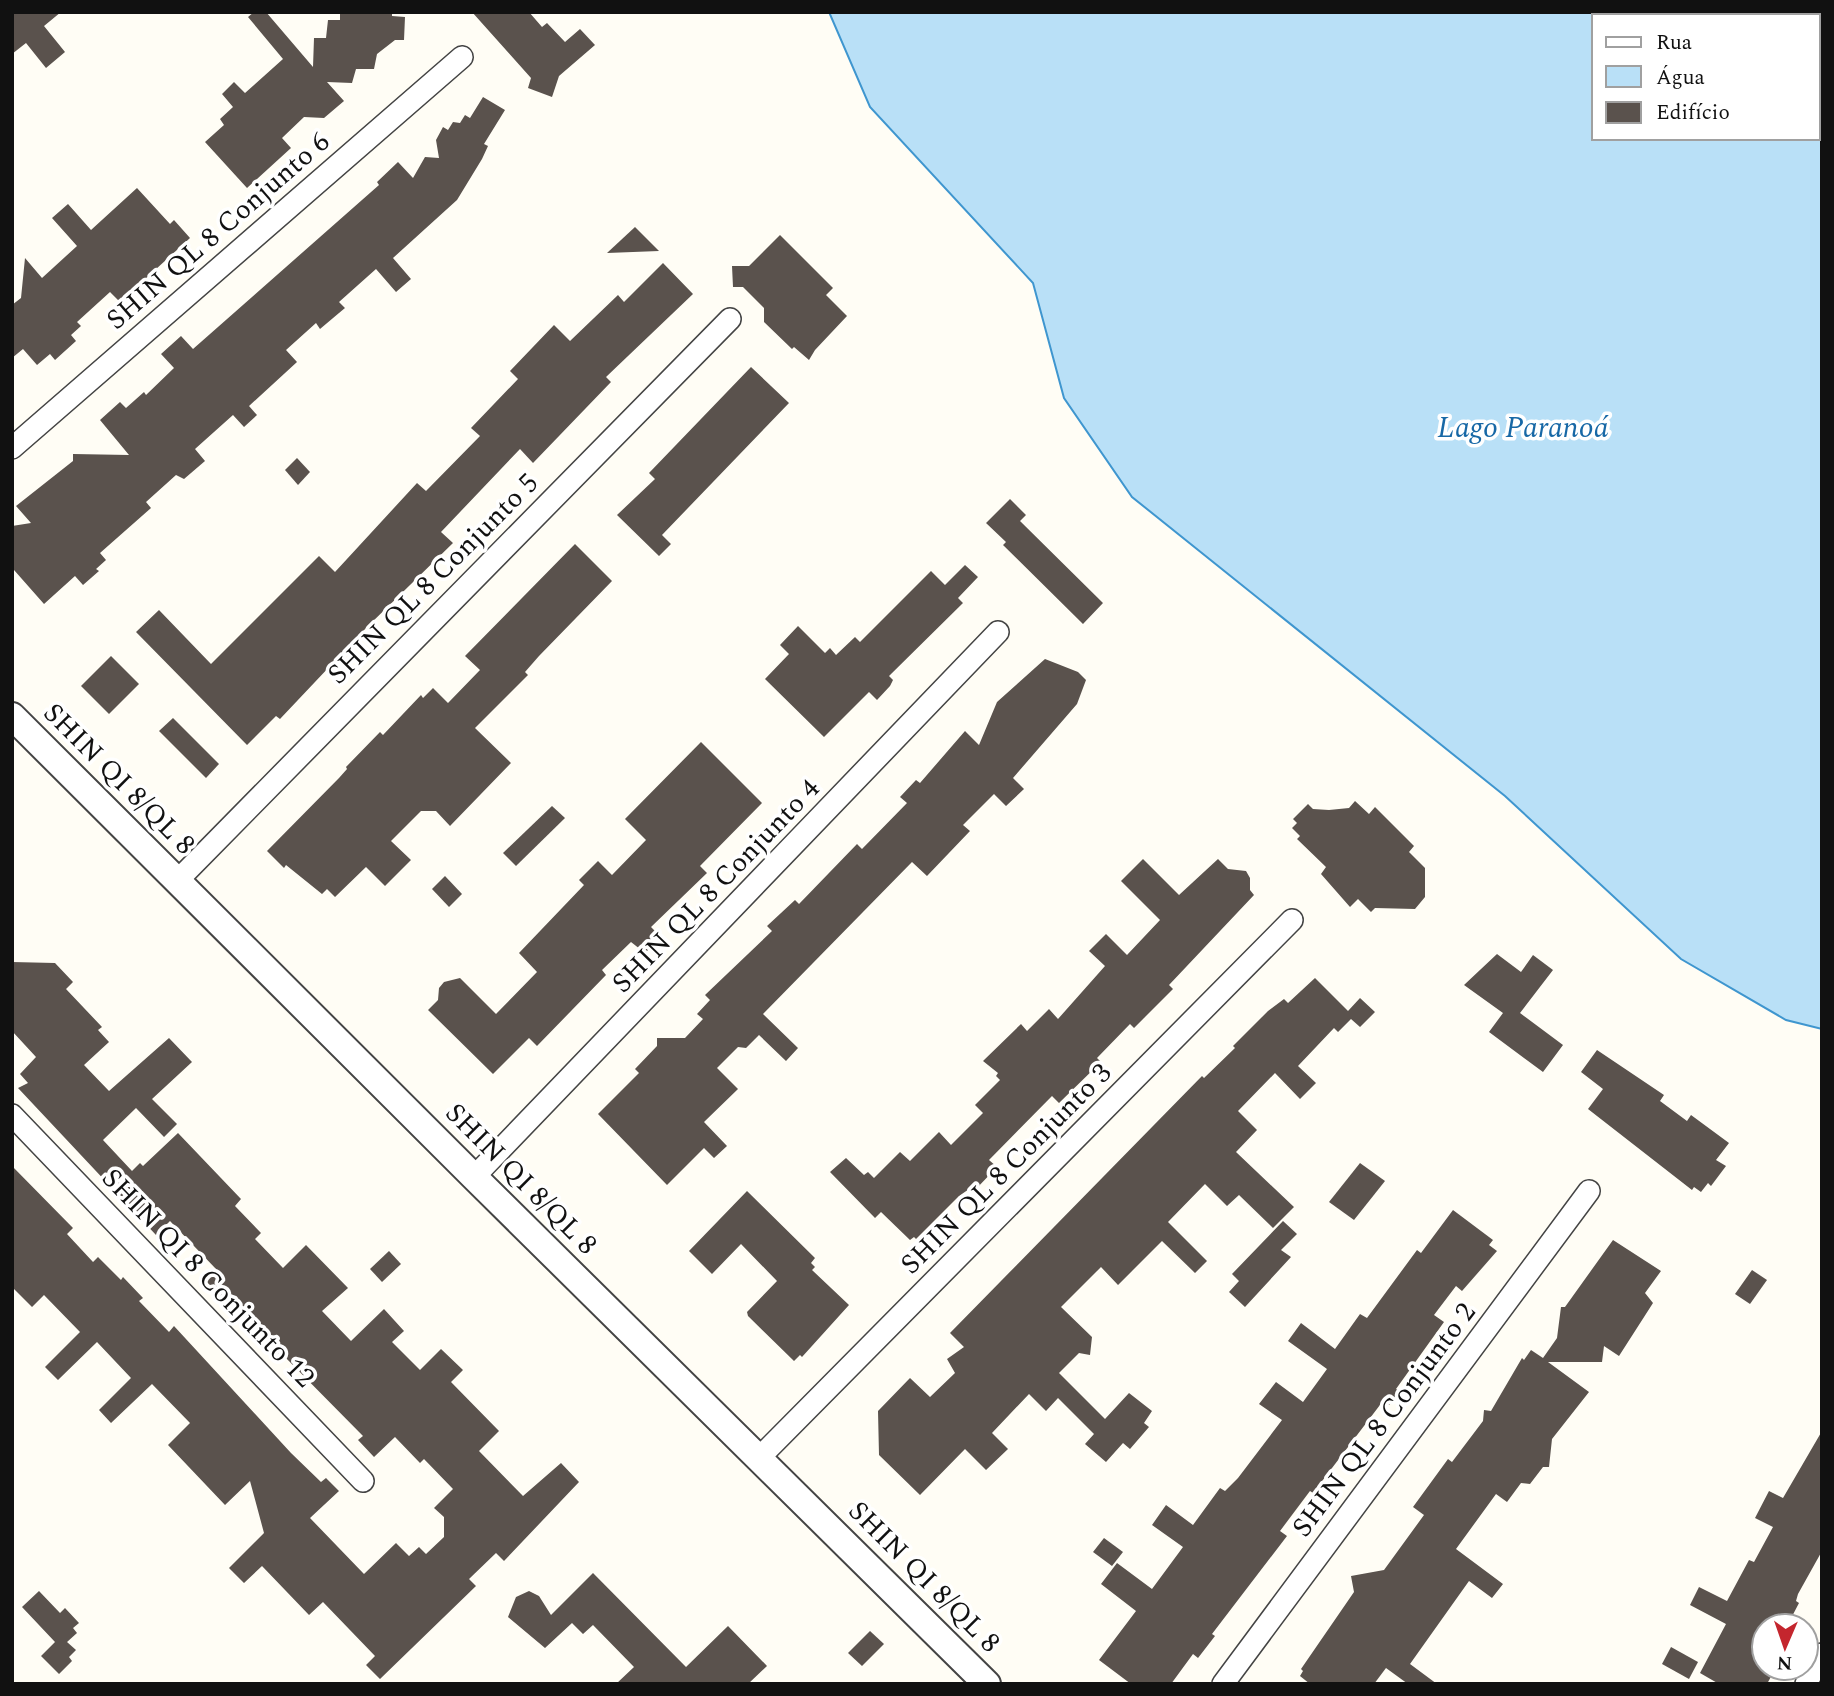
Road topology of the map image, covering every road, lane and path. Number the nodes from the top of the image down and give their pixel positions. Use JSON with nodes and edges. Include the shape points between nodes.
{"nodes":[{"id":1,"x":462,"y":57,"type":"dead end"},
{"id":2,"x":730,"y":319,"type":"dead end"},
{"id":3,"x":12,"y":448,"type":"edge"},
{"id":4,"x":998,"y":632,"type":"dead end"},
{"id":5,"x":12,"y":716,"type":"edge"},
{"id":6,"x":177,"y":881,"type":"junction"},
{"id":7,"x":1292,"y":920,"type":"dead end"},
{"id":8,"x":12,"y":1115,"type":"edge"},
{"id":9,"x":474,"y":1177,"type":"junction"},
{"id":10,"x":1589,"y":1191,"type":"dead end"},
{"id":11,"x":759,"y":1458,"type":"junction"},
{"id":12,"x":363,"y":1481,"type":"dead end"},
{"id":13,"x":1822,"y":1654,"type":"edge"},
{"id":14,"x":988,"y":1684,"type":"edge"},
{"id":15,"x":1223,"y":1684,"type":"edge"},
{"id":16,"x":1806,"y":1684,"type":"edge"}],
"edges":[{"from":1,"to":3,"type":"street","name":"SHIN QL 8 Conjunto 6"},
{"from":2,"to":6,"type":"street","name":"SHIN QL 8 Conjunto 5"},
{"from":4,"to":9,"type":"street","name":"SHIN QL 8 Conjunto 4"},
{"from":5,"to":6,"type":"street","name":"SHIN QI 8/QL 8"},
{"from":6,"to":9,"type":"street","name":"SHIN QI 8/QL 8"},
{"from":7,"to":11,"type":"street","name":"SHIN QL 8 Conjunto 3"},
{"from":8,"to":12,"type":"street","name":"SHIN QI 8 Conjunto 12"},
{"from":9,"to":11,"type":"street","name":"SHIN QI 8/QL 8"},
{"from":10,"to":15,"type":"street","name":"SHIN QL 8 Conjunto 2"},
{"from":11,"to":14,"type":"street","name":"SHIN QI 8/QL 8"},
{"from":13,"to":16,"type":"street"}]}
